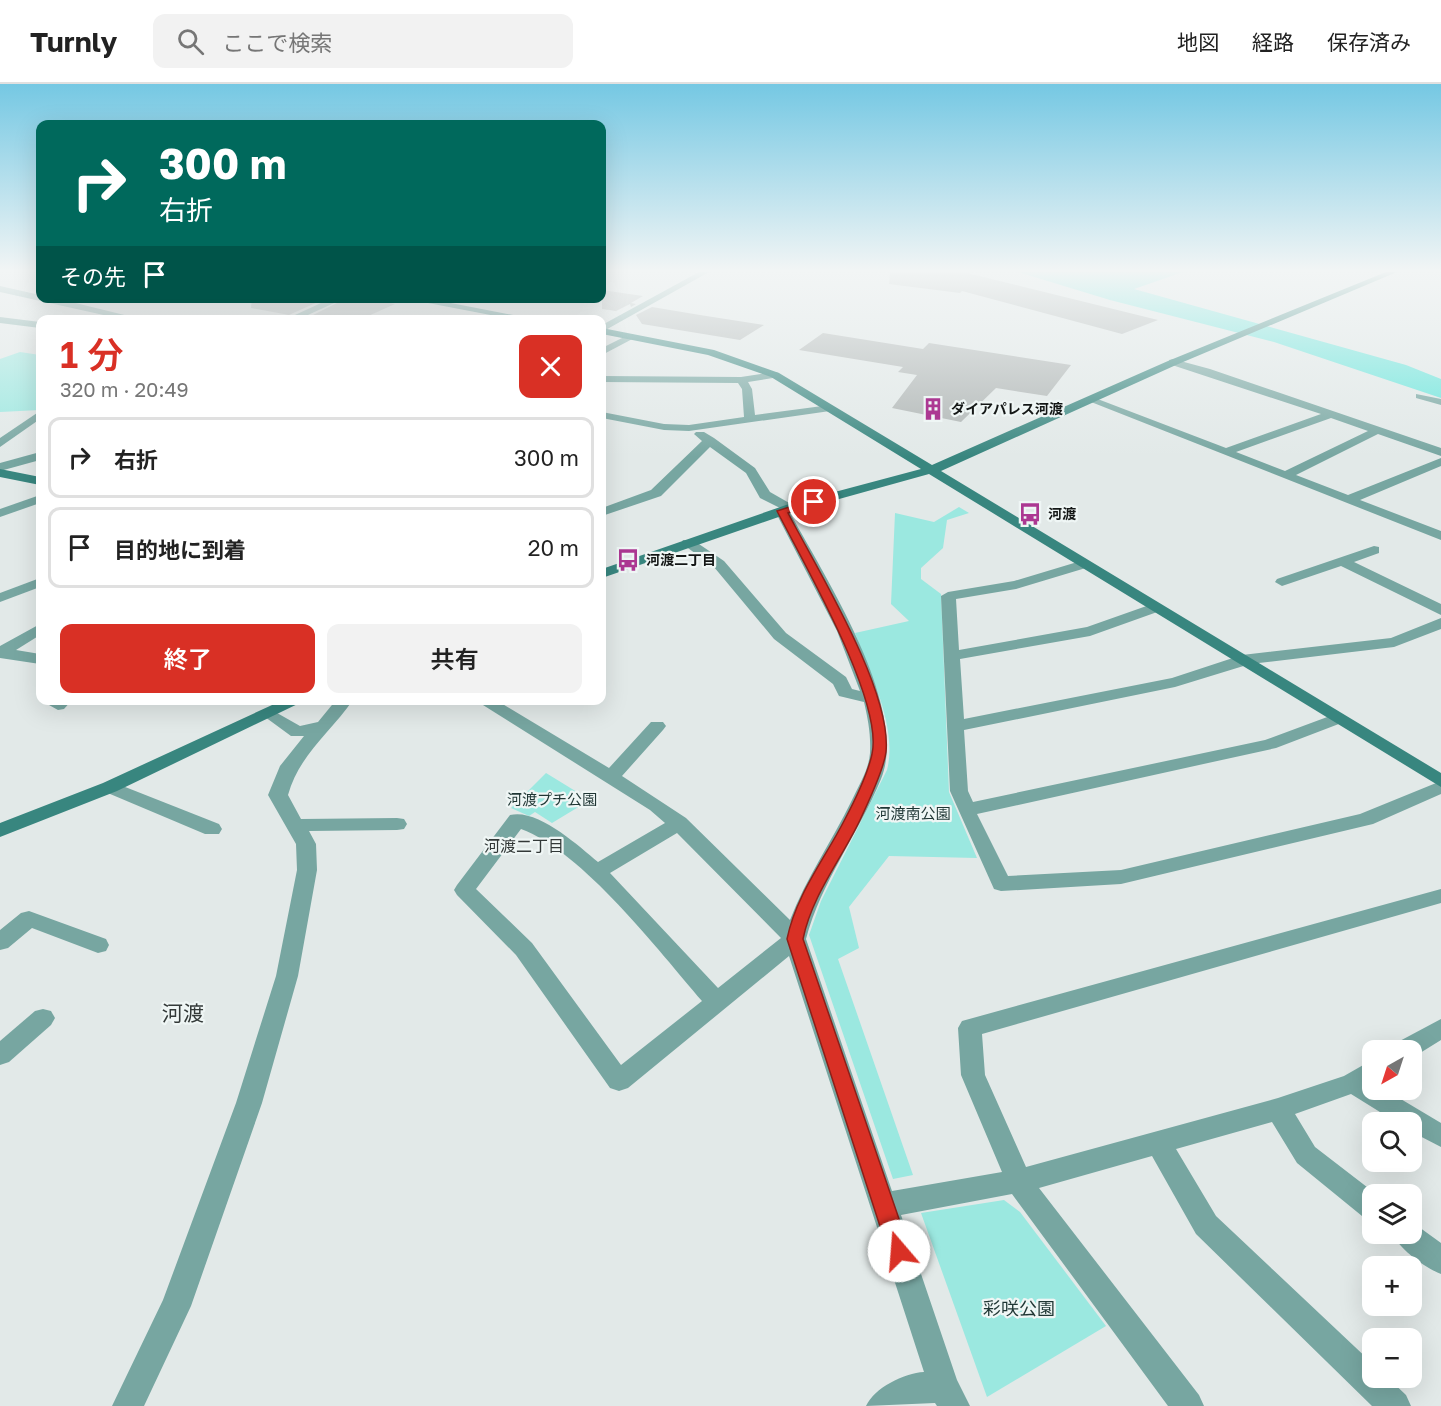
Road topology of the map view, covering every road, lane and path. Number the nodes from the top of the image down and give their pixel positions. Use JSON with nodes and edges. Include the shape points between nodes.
{"nodes":[{"id":1,"x":621,"y":334,"type":"edge"},
{"id":2,"x":1244,"y":334,"type":"edge"},
{"id":3,"x":633,"y":336,"type":"junction"},
{"id":4,"x":606,"y":350,"type":"edge"},
{"id":5,"x":1173,"y":362,"type":"junction"},
{"id":6,"x":775,"y":375,"type":"junction"},
{"id":7,"x":606,"y":379,"type":"edge"},
{"id":8,"x":741,"y":380,"type":"junction"},
{"id":9,"x":1420,"y":396,"type":"dead end"},
{"id":10,"x":1091,"y":400,"type":"junction"},
{"id":11,"x":1441,"y":402,"type":"edge"},
{"id":12,"x":830,"y":408,"type":"junction"},
{"id":13,"x":1332,"y":414,"type":"junction"},
{"id":14,"x":606,"y":416,"type":"edge"},
{"id":15,"x":36,"y":417,"type":"edge"},
{"id":16,"x":750,"y":419,"type":"junction"},
{"id":17,"x":689,"y":428,"type":"junction"},
{"id":18,"x":0,"y":429,"type":"edge"},
{"id":19,"x":17,"y":430,"type":"junction"},
{"id":20,"x":1378,"y":430,"type":"junction"},
{"id":21,"x":710,"y":440,"type":"junction"},
{"id":22,"x":0,"y":443,"type":"edge"},
{"id":23,"x":1226,"y":452,"type":"junction"},
{"id":24,"x":1441,"y":452,"type":"edge"},
{"id":25,"x":36,"y":457,"type":"edge"},
{"id":26,"x":1441,"y":462,"type":"edge"},
{"id":27,"x":0,"y":467,"type":"edge"},
{"id":28,"x":932,"y":470,"type":"junction"},
{"id":29,"x":0,"y":473,"type":"edge"},
{"id":30,"x":1286,"y":475,"type":"junction"},
{"id":31,"x":36,"y":480,"type":"edge"},
{"id":32,"x":36,"y":500,"type":"edge"},
{"id":33,"x":1348,"y":500,"type":"junction"},
{"id":34,"x":787,"y":510,"type":"junction"},
{"id":35,"x":606,"y":511,"type":"edge"},
{"id":36,"x":0,"y":513,"type":"edge"},
{"id":37,"x":1441,"y":536,"type":"edge"},
{"id":38,"x":688,"y":543,"type":"junction"},
{"id":39,"x":1374,"y":550,"type":"dead end"},
{"id":40,"x":1341,"y":561,"type":"junction"},
{"id":41,"x":1084,"y":564,"type":"junction"},
{"id":42,"x":606,"y":573,"type":"edge"},
{"id":43,"x":1282,"y":582,"type":"dead end"},
{"id":44,"x":36,"y":584,"type":"edge"},
{"id":45,"x":0,"y":598,"type":"edge"},
{"id":46,"x":1155,"y":608,"type":"junction"},
{"id":47,"x":1441,"y":610,"type":"edge"},
{"id":48,"x":1437,"y":627,"type":"edge"},
{"id":49,"x":36,"y":631,"type":"edge"},
{"id":50,"x":0,"y":653,"type":"edge"},
{"id":51,"x":951,"y":656,"type":"junction"},
{"id":52,"x":36,"y":658,"type":"edge"},
{"id":53,"x":1243,"y":660,"type":"junction"},
{"id":54,"x":872,"y":699,"type":"junction"},
{"id":55,"x":288,"y":705,"type":"edge"},
{"id":56,"x":341,"y":705,"type":"edge"},
{"id":57,"x":491,"y":705,"type":"edge"},
{"id":58,"x":270,"y":714,"type":"junction"},
{"id":59,"x":1338,"y":718,"type":"junction"},
{"id":60,"x":322,"y":726,"type":"junction"},
{"id":61,"x":657,"y":726,"type":"dead end"},
{"id":62,"x":957,"y":726,"type":"junction"},
{"id":63,"x":610,"y":778,"type":"junction"},
{"id":64,"x":1441,"y":781,"type":"edge"},
{"id":65,"x":110,"y":787,"type":"junction"},
{"id":66,"x":1441,"y":787,"type":"edge"},
{"id":67,"x":966,"y":810,"type":"junction"},
{"id":68,"x":679,"y":823,"type":"junction"},
{"id":69,"x":397,"y":824,"type":"dead end"},
{"id":70,"x":298,"y":825,"type":"junction"},
{"id":71,"x":212,"y":829,"type":"dead end"},
{"id":72,"x":0,"y":830,"type":"edge"},
{"id":73,"x":596,"y":872,"type":"junction"},
{"id":74,"x":1441,"y":896,"type":"edge"},
{"id":75,"x":795,"y":939,"type":"junction"},
{"id":76,"x":0,"y":942,"type":"edge"},
{"id":77,"x":98,"y":945,"type":"dead end"},
{"id":78,"x":717,"y":1002,"type":"junction"},
{"id":79,"x":44,"y":1018,"type":"dead end"},
{"id":80,"x":1441,"y":1028,"type":"edge"},
{"id":81,"x":1421,"y":1040,"type":"edge"},
{"id":82,"x":0,"y":1055,"type":"edge"},
{"id":83,"x":1362,"y":1077,"type":"edge"},
{"id":84,"x":1393,"y":1100,"type":"edge"},
{"id":85,"x":1278,"y":1109,"type":"junction"},
{"id":86,"x":1441,"y":1136,"type":"edge"},
{"id":87,"x":1158,"y":1142,"type":"junction"},
{"id":88,"x":1019,"y":1181,"type":"junction"},
{"id":89,"x":1362,"y":1199,"type":"edge"},
{"id":90,"x":884,"y":1205,"type":"junction"},
{"id":91,"x":1420,"y":1244,"type":"edge"},
{"id":92,"x":1441,"y":1260,"type":"edge"},
{"id":93,"x":949,"y":1396,"type":"edge"},
{"id":94,"x":128,"y":1406,"type":"edge"},
{"id":95,"x":882,"y":1406,"type":"edge"},
{"id":96,"x":1188,"y":1406,"type":"edge"},
{"id":97,"x":1395,"y":1406,"type":"edge"}],
"edges":[{"from":1,"to":3,"type":"street"},
{"from":2,"to":5,"type":"street"},
{"from":3,"to":4,"type":"street"},
{"from":3,"to":6,"type":"street","via":[[710,352]]},
{"from":5,"to":10,"type":"street"},
{"from":5,"to":13,"type":"street"},
{"from":6,"to":8,"type":"street"},
{"from":6,"to":12,"type":"street"},
{"from":7,"to":8,"type":"street"},
{"from":8,"to":16,"type":"street","via":[[747,389]]},
{"from":9,"to":11,"type":"street"},
{"from":10,"to":23,"type":"street"},
{"from":10,"to":28,"type":"street"},
{"from":12,"to":16,"type":"street"},
{"from":12,"to":28,"type":"street"},
{"from":13,"to":20,"type":"street"},
{"from":13,"to":23,"type":"street"},
{"from":14,"to":17,"type":"street"},
{"from":15,"to":19,"type":"street"},
{"from":16,"to":17,"type":"street"},
{"from":17,"to":21,"type":"street"},
{"from":18,"to":19,"type":"street"},
{"from":19,"to":22,"type":"street"},
{"from":20,"to":24,"type":"street"},
{"from":20,"to":30,"type":"street"},
{"from":21,"to":34,"type":"street","via":[[751,471],[765,495]]},
{"from":21,"to":35,"type":"street","via":[[656,494]]},
{"from":23,"to":30,"type":"street"},
{"from":25,"to":27,"type":"street"},
{"from":26,"to":33,"type":"street"},
{"from":28,"to":34,"type":"street"},
{"from":28,"to":41,"type":"street"},
{"from":29,"to":31,"type":"street"},
{"from":30,"to":33,"type":"street"},
{"from":32,"to":36,"type":"street"},
{"from":33,"to":37,"type":"street"},
{"from":34,"to":38,"type":"street"},
{"from":34,"to":54,"type":"street","via":[[852,646]]},
{"from":38,"to":42,"type":"street"},
{"from":38,"to":54,"type":"street","via":[[719,564],[780,636],[840,681],[845,692]]},
{"from":39,"to":40,"type":"street"},
{"from":40,"to":43,"type":"street"},
{"from":40,"to":47,"type":"street"},
{"from":41,"to":46,"type":"street"},
{"from":41,"to":51,"type":"street","via":[[1016,585],[948,596]]},
{"from":44,"to":45,"type":"street"},
{"from":46,"to":51,"type":"street","via":[[1090,631]]},
{"from":46,"to":53,"type":"street"},
{"from":48,"to":53,"type":"street","via":[[1394,642]]},
{"from":49,"to":50,"type":"street"},
{"from":50,"to":52,"type":"street"},
{"from":51,"to":62,"type":"street"},
{"from":53,"to":59,"type":"street"},
{"from":53,"to":62,"type":"street","via":[[1175,682]]},
{"from":54,"to":75,"type":"street","via":[[880,737],[879,754],[852,821],[799,920]]},
{"from":55,"to":58,"type":"street"},
{"from":56,"to":60,"type":"street"},
{"from":57,"to":63,"type":"street"},
{"from":58,"to":60,"type":"street","via":[[297,732]]},
{"from":58,"to":65,"type":"street"},
{"from":59,"to":64,"type":"street"},
{"from":59,"to":67,"type":"street","via":[[1270,744]]},
{"from":60,"to":70,"type":"street","via":[[290,761],[282,777],[278,795]]},
{"from":61,"to":63,"type":"street"},
{"from":62,"to":67,"type":"street","via":[[959,791]]},
{"from":63,"to":68,"type":"street"},
{"from":65,"to":71,"type":"street"},
{"from":65,"to":72,"type":"street"},
{"from":66,"to":67,"type":"street","via":[[1366,819],[1121,877],[1001,884]]},
{"from":68,"to":73,"type":"street"},
{"from":68,"to":75,"type":"street"},
{"from":69,"to":70,"type":"street"},
{"from":70,"to":94,"type":"street","via":[[306,844],[307,870],[287,976],[249,1103],[176,1306]]},
{"from":73,"to":78,"type":"street"},
{"from":73,"to":78,"type":"street","via":[[543,828],[517,820],[464,890],[524,949],[619,1081]]},
{"from":74,"to":88,"type":"street","via":[[970,1028],[973,1075]]},
{"from":75,"to":78,"type":"street"},
{"from":75,"to":90,"type":"street"},
{"from":76,"to":77,"type":"street","via":[[29,920]]},
{"from":79,"to":82,"type":"street"},
{"from":80,"to":81,"type":"street"},
{"from":83,"to":85,"type":"street"},
{"from":84,"to":86,"type":"street"},
{"from":85,"to":87,"type":"street"},
{"from":85,"to":89,"type":"street","via":[[1306,1155]]},
{"from":87,"to":88,"type":"street"},
{"from":87,"to":97,"type":"street","via":[[1206,1226]]},
{"from":88,"to":90,"type":"street"},
{"from":88,"to":96,"type":"street"},
{"from":90,"to":93,"type":"street"},
{"from":91,"to":92,"type":"street"},
{"from":93,"to":95,"type":"street","via":[[914,1388]]}]}
